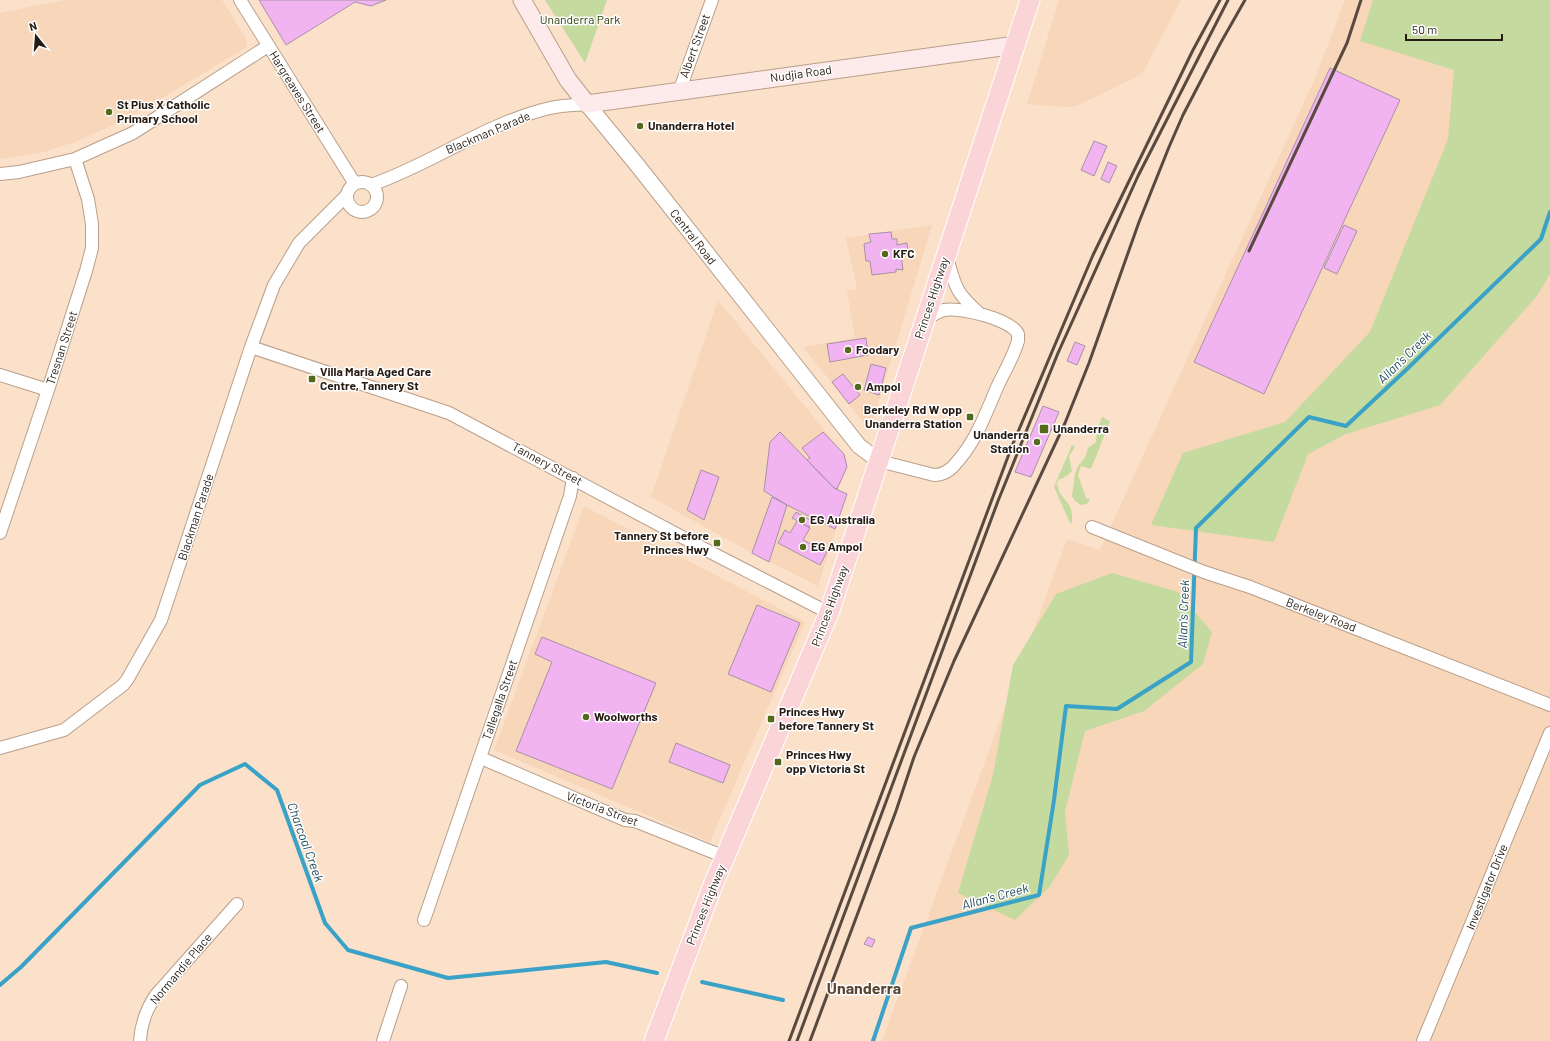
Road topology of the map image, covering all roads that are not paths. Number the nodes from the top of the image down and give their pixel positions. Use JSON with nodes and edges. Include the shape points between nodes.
{"nodes":[{"id":1,"x":240,"y":0,"type":"edge"},
{"id":2,"x":522,"y":0,"type":"edge"},
{"id":3,"x":712,"y":0,"type":"edge"},
{"id":4,"x":1030,"y":0,"type":"edge"},
{"id":5,"x":1016,"y":45,"type":"junction"},
{"id":6,"x":268,"y":46,"type":"junction"},
{"id":7,"x":679,"y":92,"type":"junction"},
{"id":8,"x":587,"y":104,"type":"junction"},
{"id":9,"x":75,"y":159,"type":"junction"},
{"id":10,"x":0,"y":174,"type":"edge"},
{"id":11,"x":355,"y":184,"type":"junction"},
{"id":12,"x":374,"y":190,"type":"junction"},
{"id":13,"x":347,"y":195,"type":"junction"},
{"id":14,"x":353,"y":208,"type":"junction"},
{"id":15,"x":322,"y":221,"type":"junction"},
{"id":16,"x":946,"y":256,"type":"junction"},
{"id":17,"x":981,"y":314,"type":"junction"},
{"id":18,"x":925,"y":320,"type":"junction"},
{"id":19,"x":251,"y":347,"type":"junction"},
{"id":20,"x":0,"y":375,"type":"edge"},
{"id":21,"x":48,"y":390,"type":"junction"},
{"id":22,"x":879,"y":461,"type":"junction"},
{"id":23,"x":573,"y":478,"type":"junction"},
{"id":24,"x":1092,"y":526,"type":"dead end"},
{"id":25,"x":0,"y":533,"type":"edge"},
{"id":26,"x":829,"y":613,"type":"junction"},
{"id":27,"x":1550,"y":705,"type":"edge"},
{"id":28,"x":1550,"y":733,"type":"edge"},
{"id":29,"x":0,"y":748,"type":"edge"},
{"id":30,"x":480,"y":758,"type":"junction"},
{"id":31,"x":725,"y":857,"type":"junction"},
{"id":32,"x":237,"y":904,"type":"dead end"},
{"id":33,"x":424,"y":920,"type":"dead end"},
{"id":34,"x":401,"y":986,"type":"dead end"},
{"id":35,"x":140,"y":1041,"type":"edge"},
{"id":36,"x":383,"y":1041,"type":"edge"},
{"id":37,"x":654,"y":1041,"type":"edge"},
{"id":38,"x":1423,"y":1041,"type":"edge"}],
"edges":[{"from":1,"to":6,"type":"street","name":"Hargreaves Street"},
{"from":2,"to":8,"type":"main road","name":"Central Road","via":[[568,80]]},
{"from":3,"to":7,"type":"street","name":"Albert Street"},
{"from":4,"to":5,"type":"main road","name":"Princes Highway"},
{"from":5,"to":7,"type":"main road","name":"Nudjia Road"},
{"from":5,"to":16,"type":"main road","name":"Princes Highway"},
{"from":6,"to":9,"type":"street","via":[[134,133]]},
{"from":6,"to":11,"type":"street","name":"Hargreaves Street"},
{"from":7,"to":8,"type":"main road","name":"Nudjia Road"},
{"from":8,"to":12,"type":"street","name":"Blackman Parade","via":[[550,108],[520,117],[460,143]]},
{"from":8,"to":22,"type":"street","name":"Central Road","via":[[859,446]]},
{"from":9,"to":10,"type":"street"},
{"from":9,"to":21,"type":"street","name":"Tresnan Street","via":[[88,199],[92,248]]},
{"from":11,"to":12,"type":"street","via":[[363,182]]},
{"from":11,"to":13,"type":"street"},
{"from":12,"to":14,"type":"street","via":[[377,198],[374,206],[368,211],[360,212]]},
{"from":13,"to":14,"type":"street","via":[[348,202]]},
{"from":13,"to":15,"type":"street","name":"Blackman Parade"},
{"from":14,"to":15,"type":"street","name":"Blackman Parade"},
{"from":15,"to":19,"type":"street","name":"Blackman Parade","via":[[299,243],[274,285]]},
{"from":16,"to":17,"type":"street","via":[[958,290],[966,302]]},
{"from":16,"to":18,"type":"main road","name":"Princes Highway"},
{"from":17,"to":18,"type":"street","via":[[949,310]]},
{"from":17,"to":22,"type":"street","via":[[1012,327],[1017,331],[1019,338],[970,445],[947,472],[938,475]]},
{"from":18,"to":22,"type":"main road","name":"Princes Highway"},
{"from":19,"to":23,"type":"street","name":"Tannery Street","via":[[448,413]]},
{"from":19,"to":29,"type":"street","name":"Blackman Parade","via":[[161,620],[127,680],[64,730]]},
{"from":20,"to":21,"type":"street"},
{"from":21,"to":25,"type":"street","name":"Tresnan Street"},
{"from":22,"to":26,"type":"main road","name":"Princes Highway"},
{"from":23,"to":26,"type":"street","name":"Tannery Street"},
{"from":23,"to":30,"type":"street","name":"Tallegalla Street","via":[[570,496]]},
{"from":24,"to":27,"type":"street","name":"Berkeley Road","via":[[1204,572],[1250,587]]},
{"from":26,"to":31,"type":"main road","name":"Princes Highway"},
{"from":28,"to":38,"type":"street","name":"Investigator Drive"},
{"from":30,"to":31,"type":"street","name":"Victoria Street","via":[[625,820],[635,821]]},
{"from":30,"to":33,"type":"street","name":"Tallegalla Street"},
{"from":31,"to":37,"type":"main road","name":"Princes Highway"},
{"from":32,"to":35,"type":"street","name":"Normandie Place","via":[[156,995],[146,1011]]},
{"from":34,"to":36,"type":"street"}]}
